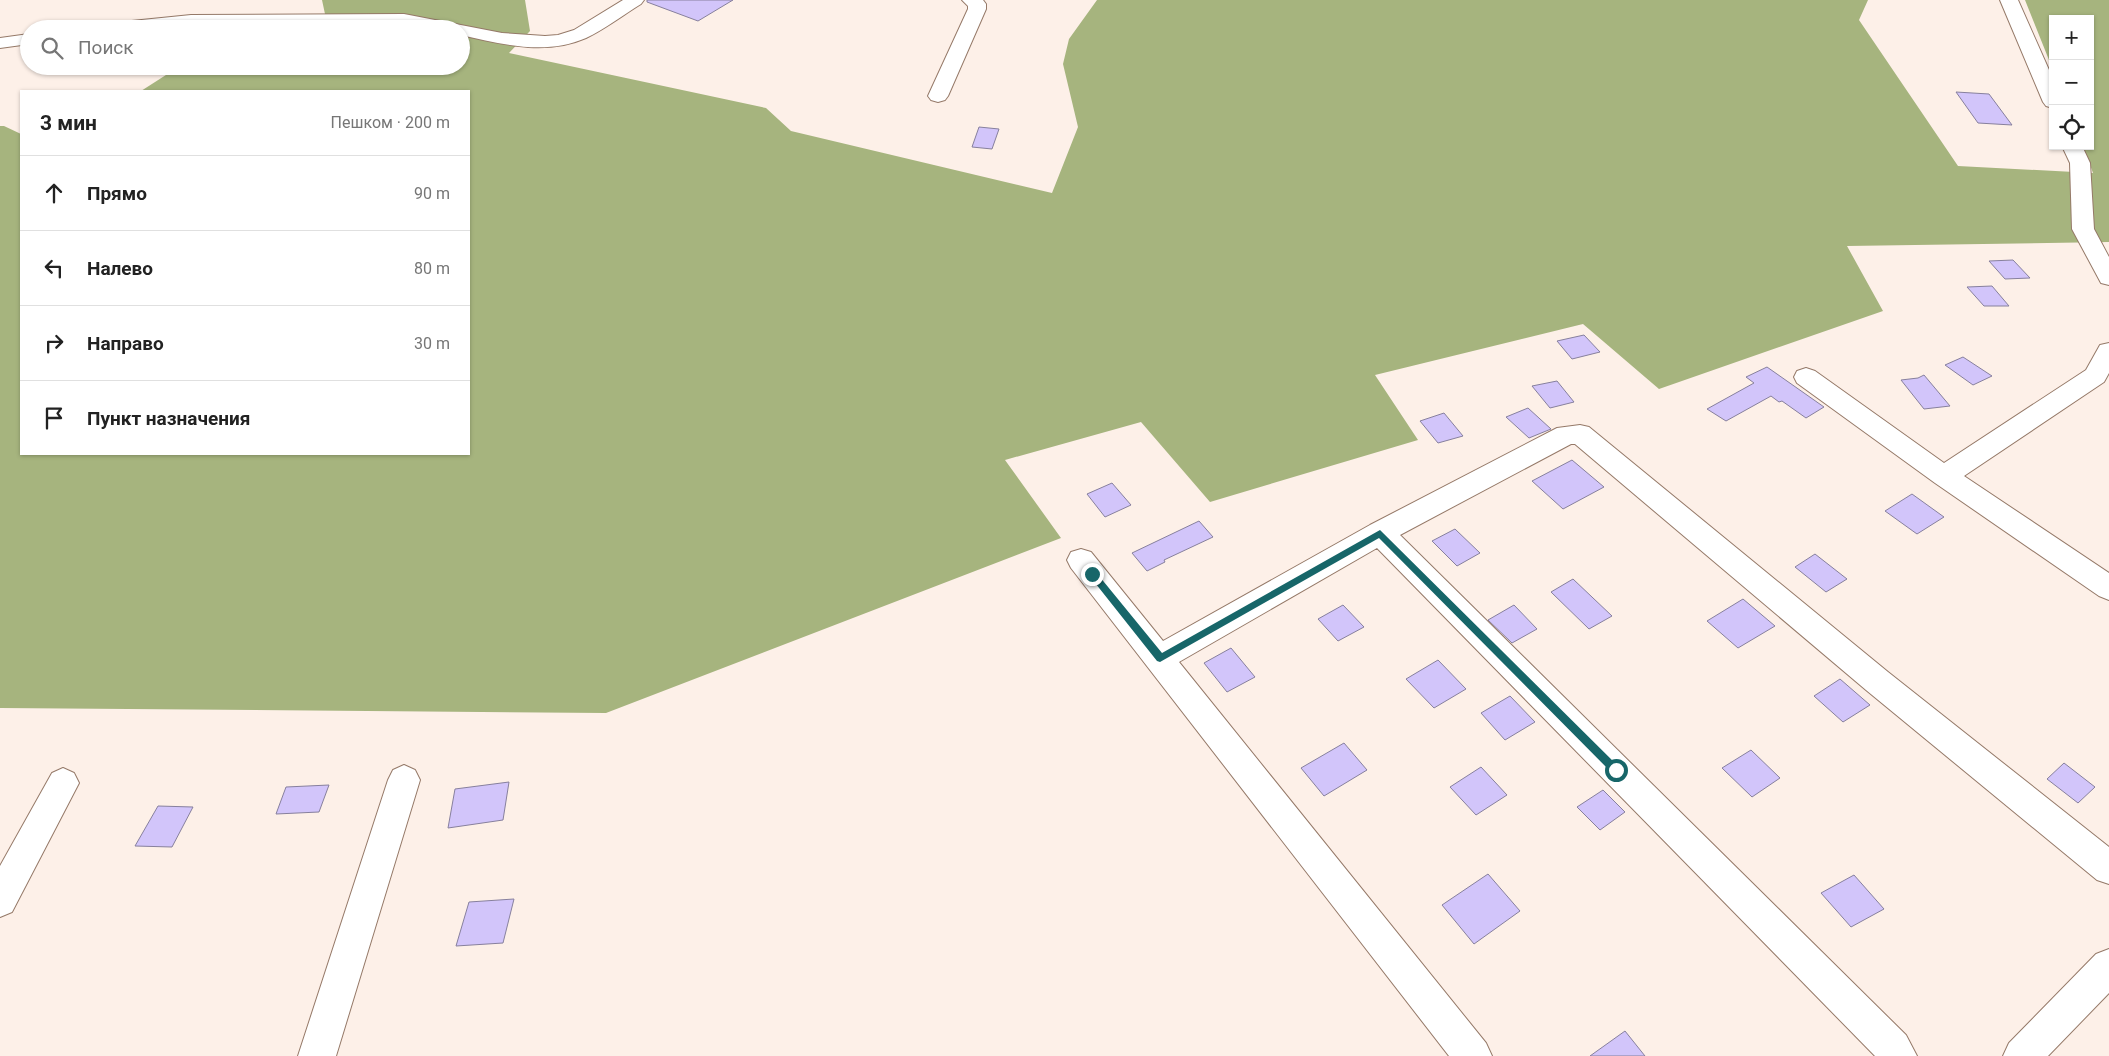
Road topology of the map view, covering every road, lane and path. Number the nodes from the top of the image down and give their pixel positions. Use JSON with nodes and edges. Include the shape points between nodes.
{"nodes":[{"id":1,"x":635,"y":0,"type":"edge"},
{"id":2,"x":971,"y":0,"type":"edge"},
{"id":3,"x":2009,"y":0,"type":"edge"},
{"id":4,"x":191,"y":20,"type":"edge"},
{"id":5,"x":409,"y":20,"type":"edge"},
{"id":6,"x":470,"y":32,"type":"edge"},
{"id":7,"x":20,"y":40,"type":"edge"},
{"id":8,"x":0,"y":43,"type":"edge"},
{"id":9,"x":2049,"y":93,"type":"edge"},
{"id":10,"x":938,"y":96,"type":"dead end"},
{"id":11,"x":2074,"y":150,"type":"edge"},
{"id":12,"x":2109,"y":278,"type":"edge"},
{"id":13,"x":2109,"y":351,"type":"edge"},
{"id":14,"x":1806,"y":377,"type":"dead end"},
{"id":15,"x":1944,"y":476,"type":"junction"},
{"id":16,"x":1380,"y":534,"type":"junction"},
{"id":17,"x":1080,"y":560,"type":"dead end"},
{"id":18,"x":2109,"y":588,"type":"edge"},
{"id":19,"x":1160,"y":658,"type":"junction"},
{"id":20,"x":404,"y":780,"type":"dead end"},
{"id":21,"x":63,"y":783,"type":"dead end"},
{"id":22,"x":2109,"y":868,"type":"edge"},
{"id":23,"x":0,"y":900,"type":"edge"},
{"id":24,"x":2109,"y":967,"type":"edge"},
{"id":25,"x":317,"y":1056,"type":"edge"},
{"id":26,"x":1473,"y":1056,"type":"edge"},
{"id":27,"x":1898,"y":1056,"type":"edge"},
{"id":28,"x":2022,"y":1056,"type":"edge"}],
"edges":[{"from":1,"to":6,"type":"street","via":[[562,40],[531,42]]},
{"from":2,"to":10,"type":"street","via":[[977,4],[977,9]]},
{"from":3,"to":9,"type":"street"},
{"from":4,"to":5,"type":"street"},
{"from":7,"to":8,"type":"street"},
{"from":11,"to":12,"type":"street","via":[[2080,163],[2083,229]]},
{"from":13,"to":15,"type":"street","via":[[2095,376]]},
{"from":14,"to":15,"type":"street"},
{"from":15,"to":18,"type":"street"},
{"from":16,"to":19,"type":"street"},
{"from":16,"to":22,"type":"street","via":[[1566,435],[1580,434],[1885,688]]},
{"from":16,"to":27,"type":"street"},
{"from":17,"to":19,"type":"street"},
{"from":19,"to":26,"type":"street"},
{"from":20,"to":25,"type":"street"},
{"from":21,"to":23,"type":"street"},
{"from":24,"to":28,"type":"street"}]}
